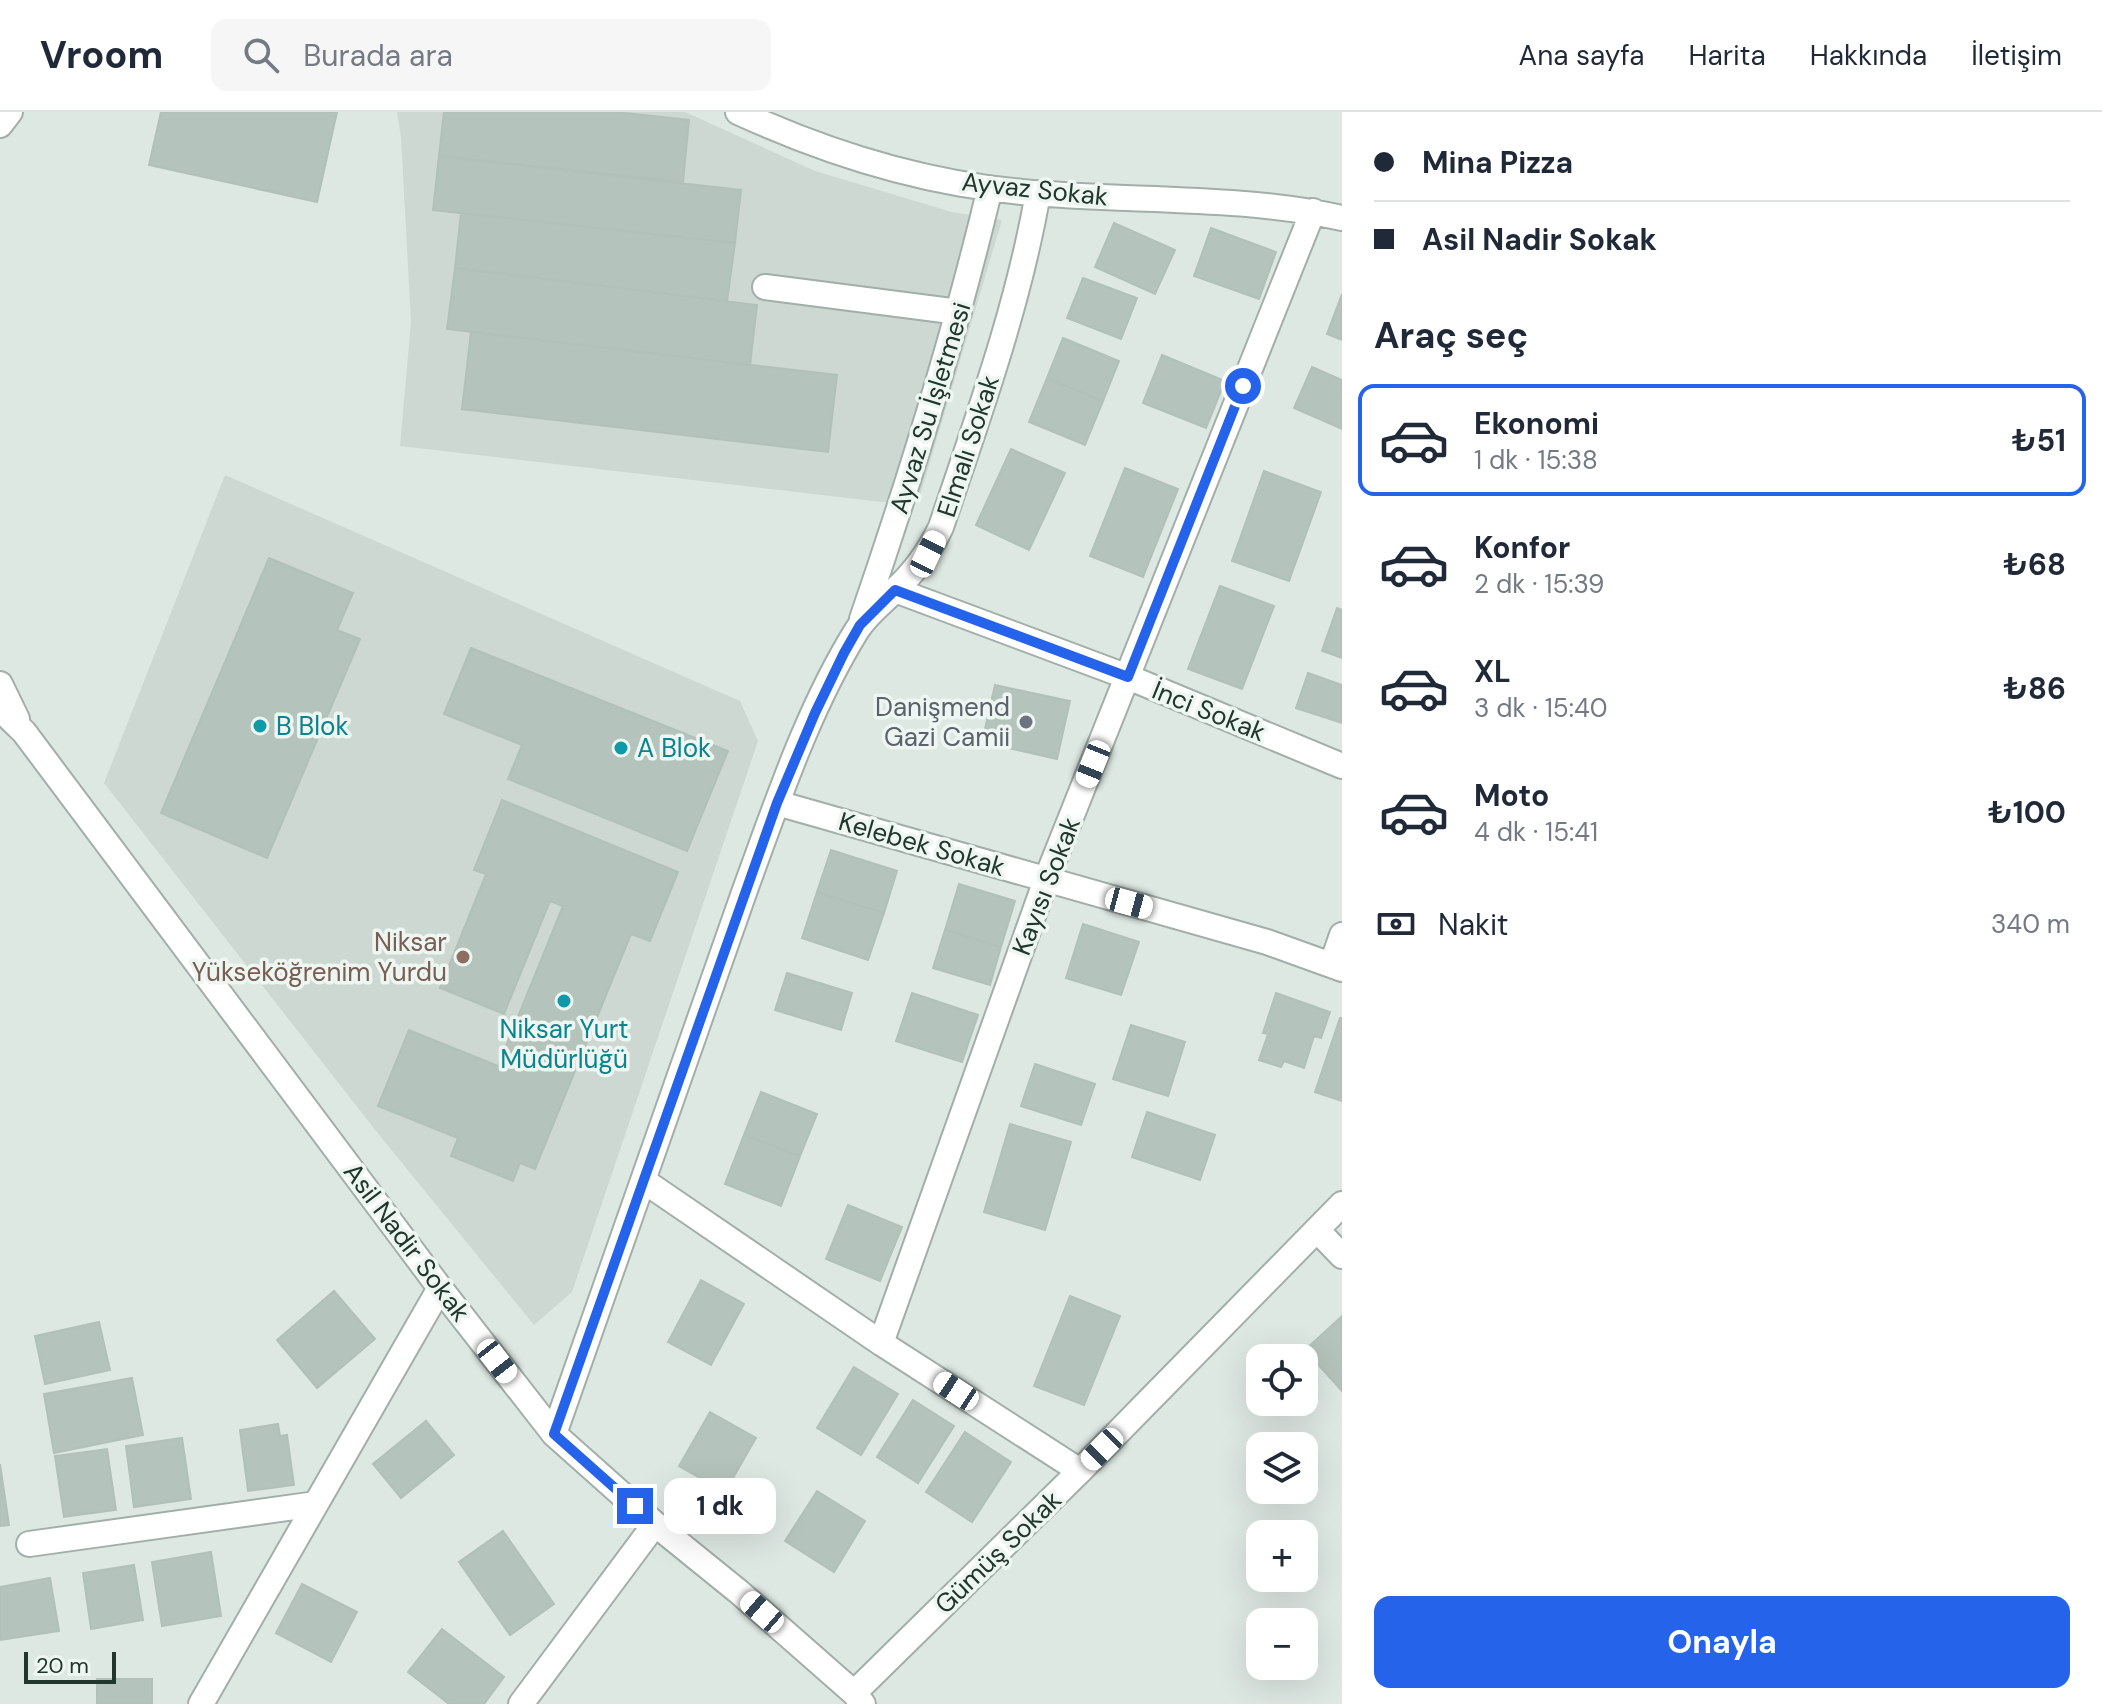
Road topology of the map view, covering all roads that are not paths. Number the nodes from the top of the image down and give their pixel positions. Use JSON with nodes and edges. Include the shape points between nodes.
{"nodes":[{"id":1,"x":10,"y":112,"type":"edge"},
{"id":2,"x":738,"y":112,"type":"edge"},
{"id":3,"x":0,"y":125,"type":"edge"},
{"id":4,"x":990,"y":188,"type":"junction"},
{"id":5,"x":1038,"y":193,"type":"junction"},
{"id":6,"x":1313,"y":211,"type":"junction"},
{"id":7,"x":1342,"y":218,"type":"edge"},
{"id":8,"x":765,"y":287,"type":"dead end"},
{"id":9,"x":959,"y":312,"type":"junction"},
{"id":10,"x":895,"y":590,"type":"junction"},
{"id":11,"x":860,"y":625,"type":"junction"},
{"id":12,"x":1128,"y":677,"type":"junction"},
{"id":13,"x":0,"y":684,"type":"edge"},
{"id":14,"x":0,"y":709,"type":"edge"},
{"id":15,"x":24,"y":732,"type":"junction"},
{"id":16,"x":1342,"y":766,"type":"edge"},
{"id":17,"x":777,"y":803,"type":"junction"},
{"id":18,"x":1046,"y":880,"type":"junction"},
{"id":19,"x":1342,"y":935,"type":"edge"},
{"id":20,"x":1337,"y":966,"type":"edge"},
{"id":21,"x":644,"y":1181,"type":"junction"},
{"id":22,"x":1342,"y":1204,"type":"edge"},
{"id":23,"x":1317,"y":1230,"type":"junction"},
{"id":24,"x":1342,"y":1256,"type":"edge"},
{"id":25,"x":440,"y":1288,"type":"junction"},
{"id":26,"x":881,"y":1343,"type":"junction"},
{"id":27,"x":554,"y":1434,"type":"junction"},
{"id":28,"x":1080,"y":1471,"type":"junction"},
{"id":29,"x":316,"y":1504,"type":"junction"},
{"id":30,"x":655,"y":1524,"type":"junction"},
{"id":31,"x":29,"y":1544,"type":"dead end"},
{"id":32,"x":858,"y":1700,"type":"edge"},
{"id":33,"x":201,"y":1704,"type":"edge"},
{"id":34,"x":521,"y":1704,"type":"edge"}],
"edges":[{"from":1,"to":3,"type":"street"},
{"from":2,"to":4,"type":"street","name":"Ayvaz Sokak","via":[[848,156]]},
{"from":4,"to":5,"type":"street","name":"Ayvaz Sokak"},
{"from":4,"to":9,"type":"street","name":"Ayvaz Su İşletmesi"},
{"from":5,"to":6,"type":"street","name":"Ayvaz Sokak"},
{"from":5,"to":10,"type":"street","name":"Elmalı Sokak","via":[[1014,304],[941,527],[928,554]]},
{"from":6,"to":7,"type":"street","name":"Ayvaz Sokak"},
{"from":6,"to":12,"type":"street","name":"Kayısı Sokak"},
{"from":8,"to":9,"type":"street"},
{"from":9,"to":11,"type":"street","name":"Ayvaz Su İşletmesi"},
{"from":10,"to":11,"type":"street","name":"Elmalı Sokak"},
{"from":10,"to":12,"type":"street","name":"İnci Sokak"},
{"from":11,"to":17,"type":"street","name":"Elmalı Sokak"},
{"from":12,"to":16,"type":"street","name":"İnci Sokak"},
{"from":12,"to":18,"type":"street","name":"Kayısı Sokak"},
{"from":13,"to":15,"type":"street","name":"Asil Nadir Sokak"},
{"from":14,"to":15,"type":"street","name":"Asil Nadir Sokak"},
{"from":15,"to":25,"type":"street","name":"Asil Nadir Sokak"},
{"from":17,"to":18,"type":"street","name":"Kelebek Sokak"},
{"from":17,"to":21,"type":"street","name":"Elmalı Sokak"},
{"from":18,"to":20,"type":"street","name":"Kelebek Sokak"},
{"from":18,"to":26,"type":"street","name":"Kayısı Sokak"},
{"from":19,"to":20,"type":"street"},
{"from":21,"to":26,"type":"street"},
{"from":21,"to":27,"type":"street","name":"Elmalı Sokak"},
{"from":22,"to":23,"type":"street","name":"Gümüş Sokak"},
{"from":23,"to":24,"type":"street"},
{"from":23,"to":28,"type":"street","name":"Gümüş Sokak"},
{"from":25,"to":27,"type":"street","name":"Asil Nadir Sokak"},
{"from":25,"to":29,"type":"street"},
{"from":26,"to":28,"type":"street"},
{"from":27,"to":30,"type":"street","name":"Asil Nadir Sokak"},
{"from":28,"to":32,"type":"street","name":"Gümüş Sokak"},
{"from":29,"to":31,"type":"street"},
{"from":29,"to":33,"type":"street"},
{"from":30,"to":32,"type":"street","name":"Asil Nadir Sokak"},
{"from":30,"to":34,"type":"street"}]}
